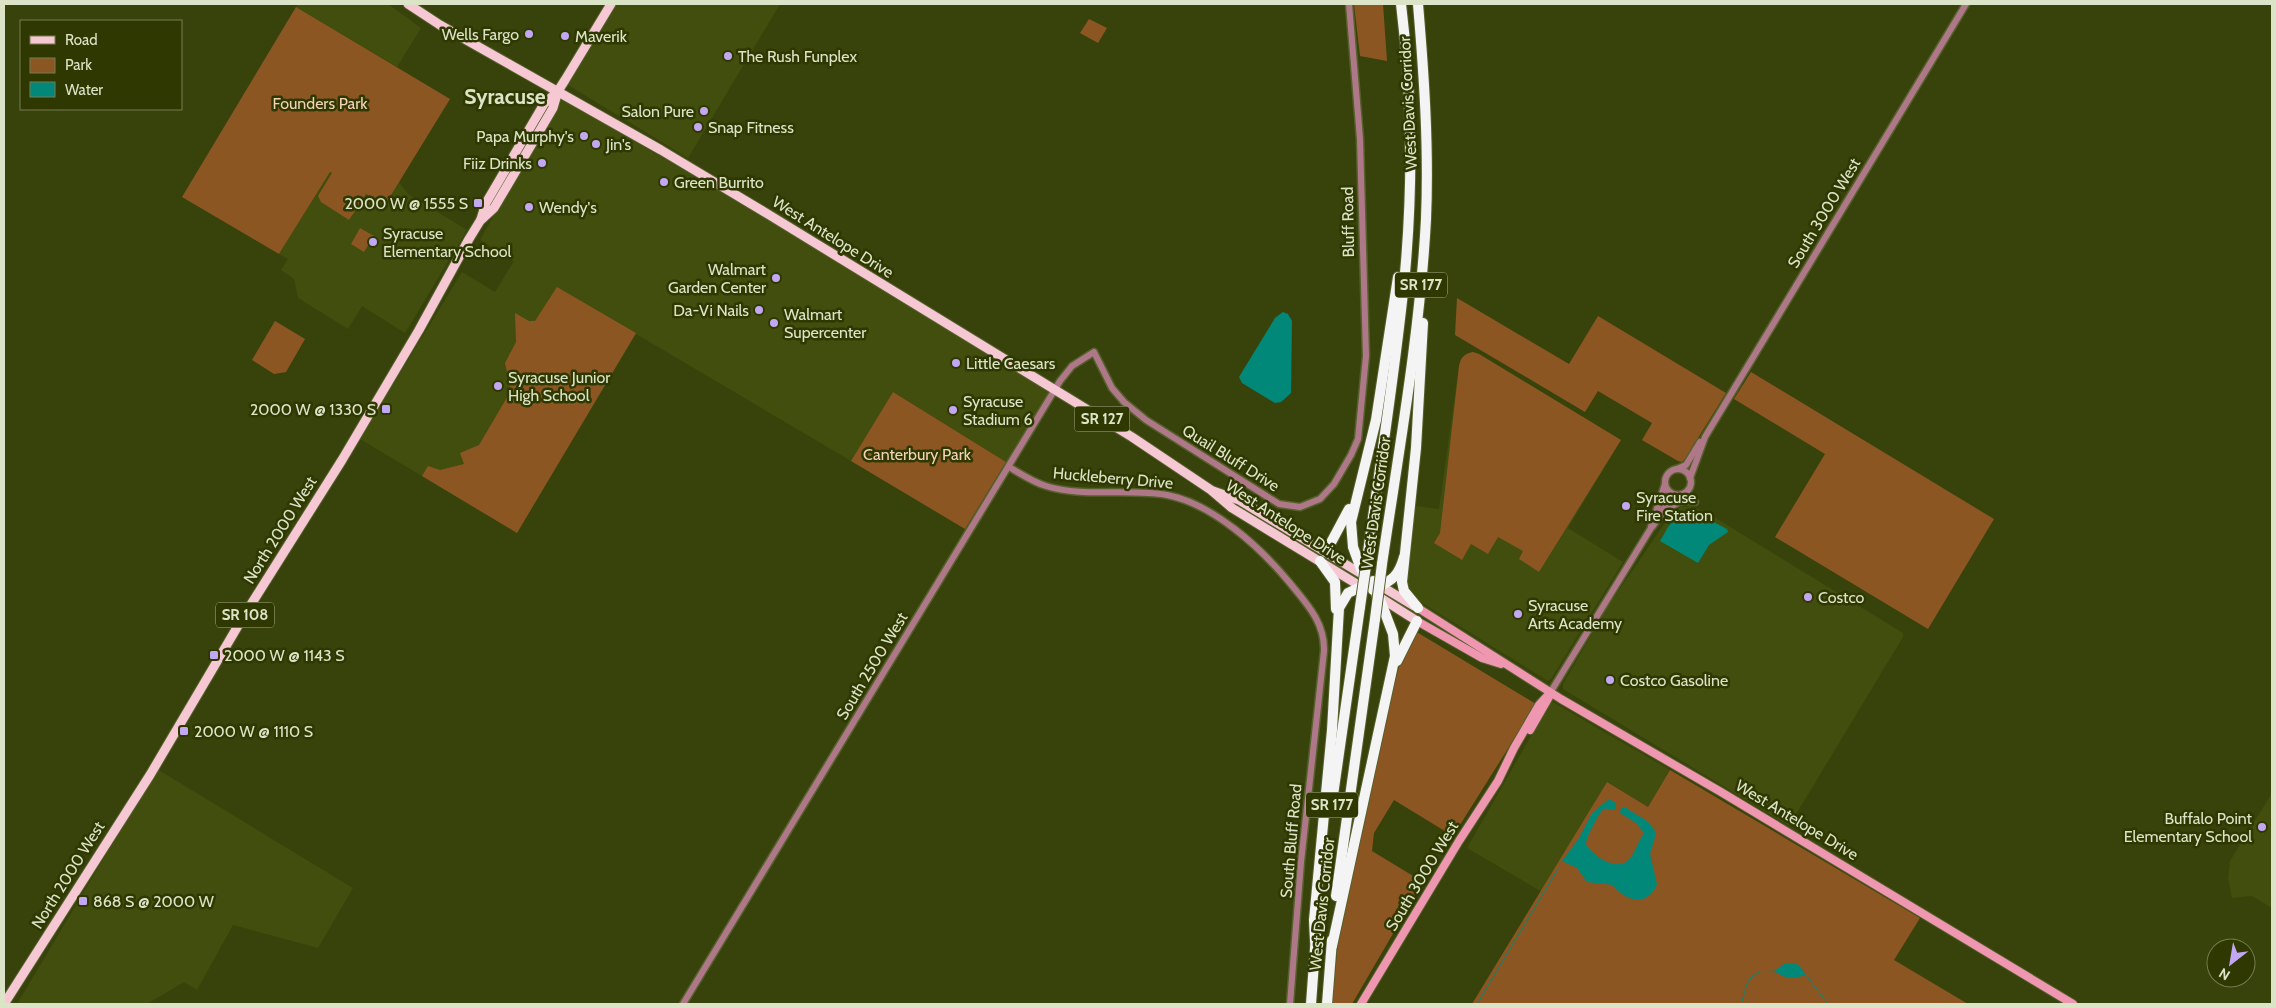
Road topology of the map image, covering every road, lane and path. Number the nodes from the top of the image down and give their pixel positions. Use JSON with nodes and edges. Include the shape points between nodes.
{"nodes":[{"id":1,"x":408,"y":4,"type":"edge"},
{"id":2,"x":611,"y":4,"type":"edge"},
{"id":3,"x":1349,"y":4,"type":"edge"},
{"id":4,"x":1402,"y":4,"type":"edge"},
{"id":5,"x":1418,"y":4,"type":"edge"},
{"id":6,"x":1966,"y":4,"type":"edge"},
{"id":7,"x":558,"y":91,"type":"junction"},
{"id":8,"x":1408,"y":214,"type":"junction"},
{"id":9,"x":1426,"y":221,"type":"junction"},
{"id":10,"x":1094,"y":352,"type":"joint"},
{"id":11,"x":1055,"y":390,"type":"junction"},
{"id":12,"x":1705,"y":437,"type":"junction"},
{"id":13,"x":1358,"y":439,"type":"joint"},
{"id":14,"x":1009,"y":467,"type":"junction"},
{"id":15,"x":1677,"y":469,"type":"junction"},
{"id":16,"x":1362,"y":476,"type":"junction"},
{"id":17,"x":1690,"y":478,"type":"junction"},
{"id":18,"x":1665,"y":484,"type":"junction"},
{"id":19,"x":1211,"y":490,"type":"junction"},
{"id":20,"x":1678,"y":495,"type":"junction"},
{"id":21,"x":1695,"y":502,"type":"dead end"},
{"id":22,"x":1658,"y":521,"type":"junction"},
{"id":23,"x":1651,"y":528,"type":"junction"},
{"id":24,"x":1326,"y":552,"type":"junction"},
{"id":25,"x":1404,"y":557,"type":"junction"},
{"id":26,"x":1320,"y":562,"type":"junction"},
{"id":27,"x":1371,"y":586,"type":"junction"},
{"id":28,"x":1418,"y":608,"type":"junction"},
{"id":29,"x":1337,"y":619,"type":"junction"},
{"id":30,"x":1417,"y":621,"type":"junction"},
{"id":31,"x":1324,"y":651,"type":"joint"},
{"id":32,"x":1503,"y":664,"type":"junction"},
{"id":33,"x":1392,"y":674,"type":"junction"},
{"id":34,"x":1550,"y":693,"type":"junction"},
{"id":35,"x":1316,"y":941,"type":"junction"},
{"id":36,"x":1332,"y":946,"type":"junction"},
{"id":37,"x":4,"y":1004,"type":"edge"},
{"id":38,"x":683,"y":1004,"type":"edge"},
{"id":39,"x":1290,"y":1004,"type":"edge"},
{"id":40,"x":1311,"y":1004,"type":"edge"},
{"id":41,"x":1327,"y":1004,"type":"edge"},
{"id":42,"x":1361,"y":1004,"type":"edge"},
{"id":43,"x":2073,"y":1004,"type":"edge"}],
"edges":[{"from":1,"to":7,"type":"main road","name":"West Antelope Drive"},
{"from":2,"to":7,"type":"main road"},
{"from":3,"to":13,"type":"street","name":"Bluff Road","via":[[1360,139],[1366,356]]},
{"from":4,"to":8,"type":"highway","name":"West Davis Corridor","number":"SR 177","via":[[1409,105]]},
{"from":5,"to":9,"type":"highway","name":"West Davis Corridor","number":"SR 177","via":[[1425,91]]},
{"from":6,"to":12,"type":"street","name":"South 3000 West"},
{"from":7,"to":11,"type":"main road","name":"West Antelope Drive","number":"SR 127","via":[[764,212]]},
{"from":7,"to":37,"type":"main road","name":"North 2000 West","number":"SR 108","via":[[544,104],[486,203],[480,221],[401,362],[170,742]]},
{"from":8,"to":16,"type":"highway","via":[[1376,420]]},
{"from":8,"to":35,"type":"highway","name":"West Davis Corridor","number":"SR 177","bridge":true,"via":[[1398,336],[1323,869]]},
{"from":9,"to":25,"type":"highway","via":[[1418,422]]},
{"from":9,"to":36,"type":"highway","name":"West Davis Corridor","number":"SR 177","bridge":true,"via":[[1419,308],[1346,821]]},
{"from":10,"to":11,"type":"street","name":"South 2500 West","via":[[1072,366]]},
{"from":10,"to":13,"type":"street","name":"Quail Bluff Drive","via":[[1112,388],[1146,420],[1284,505],[1304,506],[1324,496]]},
{"from":11,"to":14,"type":"street","name":"South 2500 West"},
{"from":11,"to":19,"type":"main road","name":"West Antelope Drive","number":"SR 127"},
{"from":12,"to":15,"type":"street","name":"South 3000 West","via":[[1686,465]]},
{"from":12,"to":17,"type":"street","name":"South 3000 West"},
{"from":14,"to":31,"type":"street","name":"Huckleberry Drive","via":[[1051,488],[1162,494],[1203,509],[1247,538],[1271,560],[1314,614],[1322,631]]},
{"from":14,"to":38,"type":"street","name":"South 2500 West"},
{"from":15,"to":17,"type":"street"},
{"from":15,"to":18,"type":"street","via":[[1667,476]]},
{"from":16,"to":24,"type":"highway","via":[[1346,516]]},
{"from":16,"to":27,"type":"highway","via":[[1350,529],[1353,547]]},
{"from":17,"to":20,"type":"street","via":[[1688,490]]},
{"from":18,"to":20,"type":"street","via":[[1668,490]]},
{"from":18,"to":23,"type":"street","name":"South 3000 West"},
{"from":19,"to":24,"type":"main road","name":"West Antelope Drive","number":"SR 127","via":[[1239,500]]},
{"from":19,"to":26,"type":"main road","name":"West Antelope Drive","number":"SR 127","via":[[1232,508]]},
{"from":20,"to":22,"type":"street","name":"South 3000 West","via":[[1667,503]]},
{"from":21,"to":22,"type":"street","via":[[1686,500],[1674,504]]},
{"from":22,"to":23,"type":"street","name":"South 3000 West"},
{"from":23,"to":34,"type":"street","name":"South 3000 West"},
{"from":24,"to":27,"type":"main road","name":"West Antelope Drive","number":"SR 127"},
{"from":25,"to":27,"type":"highway","via":[[1398,573]]},
{"from":25,"to":28,"type":"highway","via":[[1402,585]]},
{"from":26,"to":27,"type":"main road","name":"West Antelope Drive","number":"SR 127"},
{"from":26,"to":29,"type":"highway","via":[[1335,582]]},
{"from":27,"to":28,"type":"main road","name":"West Antelope Drive","number":"SR 127"},
{"from":27,"to":29,"type":"highway","via":[[1343,598]]},
{"from":27,"to":30,"type":"main road","name":"West Antelope Drive","number":"SR 127"},
{"from":27,"to":33,"type":"highway","via":[[1394,640]]},
{"from":28,"to":32,"type":"main road","name":"West Antelope Drive","number":"SR 127","via":[[1487,650]]},
{"from":29,"to":35,"type":"highway","via":[[1332,730],[1314,920]]},
{"from":30,"to":32,"type":"main road","name":"West Antelope Drive","number":"SR 127","via":[[1482,658]]},
{"from":30,"to":33,"type":"highway"},
{"from":31,"to":39,"type":"street","name":"South Bluff Road","via":[[1301,862]]},
{"from":32,"to":34,"type":"main road","name":"West Antelope Drive","number":"SR 127"},
{"from":33,"to":36,"type":"highway"},
{"from":34,"to":42,"type":"main road","name":"South 3000 West","via":[[1544,708]]},
{"from":34,"to":43,"type":"main road","name":"West Antelope Drive","number":"SR 127"},
{"from":35,"to":40,"type":"highway","name":"West Davis Corridor","number":"SR 177"},
{"from":36,"to":41,"type":"highway","name":"West Davis Corridor","number":"SR 177"}]}
